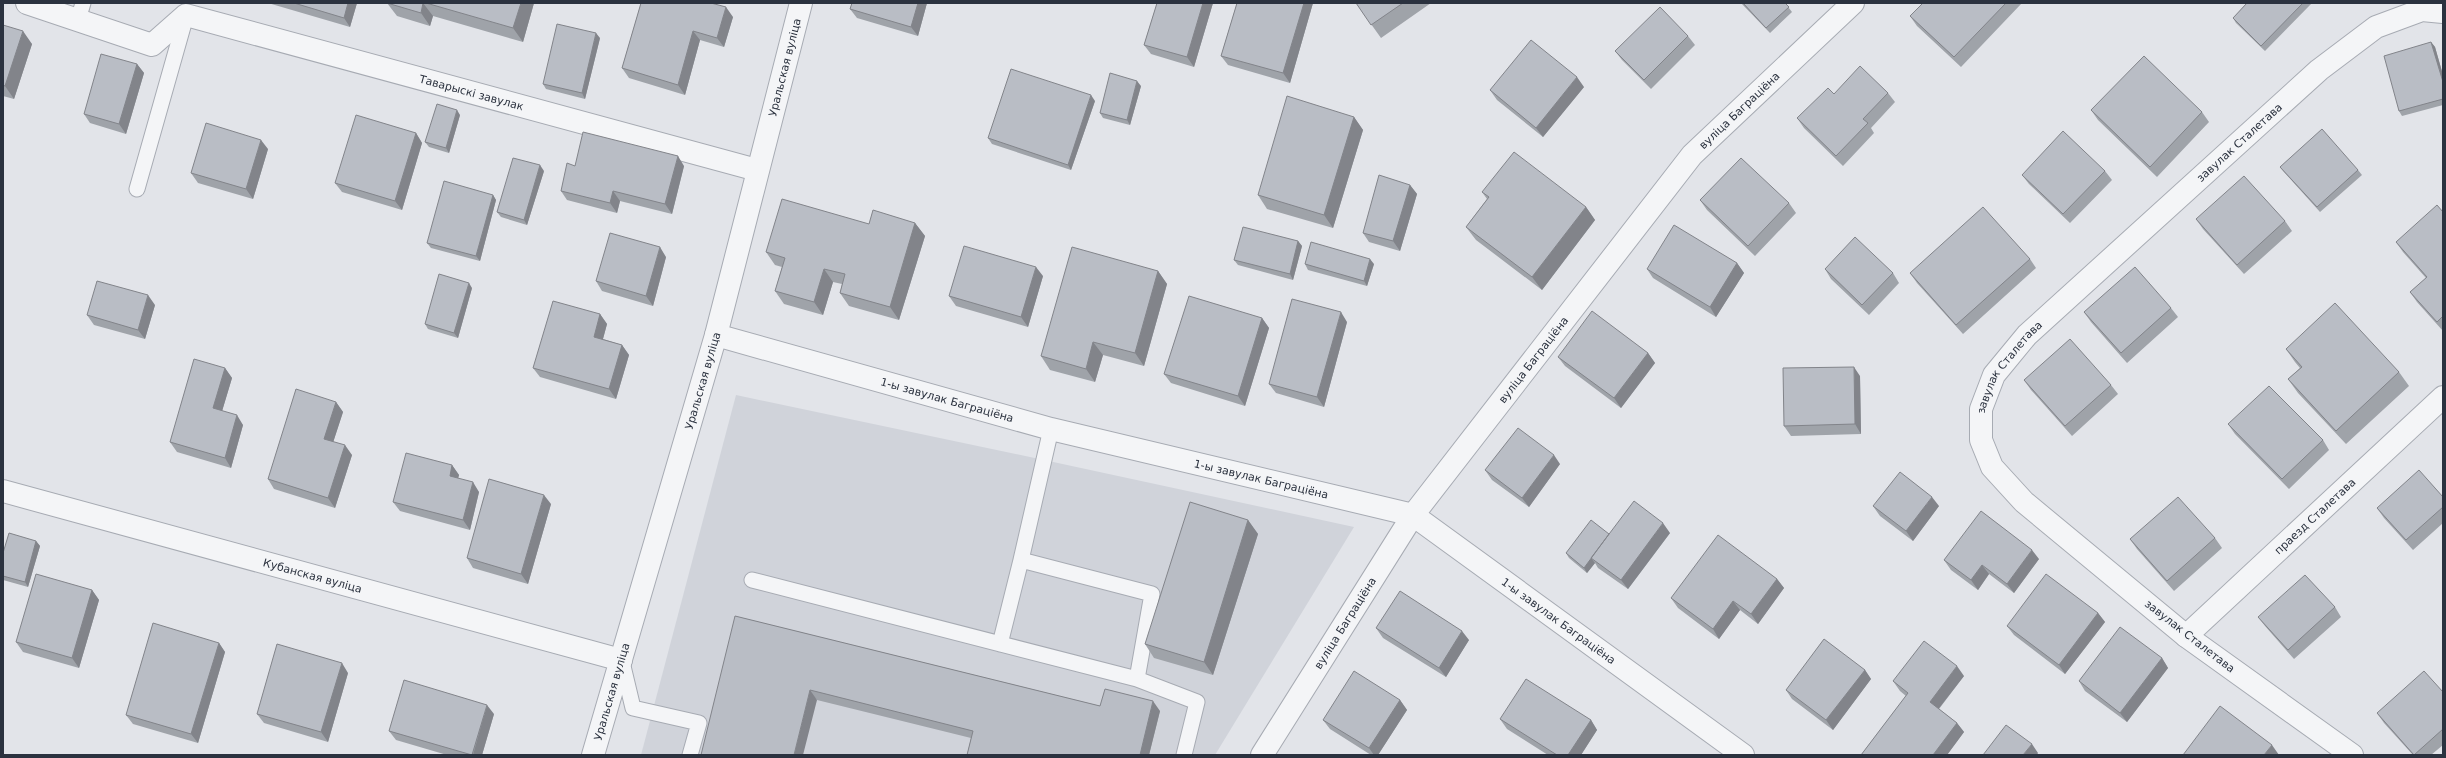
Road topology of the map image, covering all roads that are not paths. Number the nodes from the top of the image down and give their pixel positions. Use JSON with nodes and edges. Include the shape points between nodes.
{"nodes":[{"id":1,"x":28,"y":3,"type":"edge"},
{"id":2,"x":802,"y":3,"type":"edge"},
{"id":3,"x":1853,"y":3,"type":"edge"},
{"id":4,"x":187,"y":9,"type":"edge"},
{"id":5,"x":81,"y":11,"type":"edge"},
{"id":6,"x":2443,"y":12,"type":"edge"},
{"id":7,"x":757,"y":170,"type":"junction"},
{"id":8,"x":137,"y":189,"type":"dead end"},
{"id":9,"x":716,"y":335,"type":"junction"},
{"id":10,"x":2443,"y":397,"type":"edge"},
{"id":11,"x":1051,"y":429,"type":"junction"},
{"id":12,"x":3,"y":491,"type":"edge"},
{"id":13,"x":1413,"y":515,"type":"junction"},
{"id":14,"x":1021,"y":560,"type":"junction"},
{"id":15,"x":752,"y":580,"type":"dead end"},
{"id":16,"x":2186,"y":636,"type":"junction"},
{"id":17,"x":1000,"y":644,"type":"junction"},
{"id":18,"x":621,"y":660,"type":"junction"},
{"id":19,"x":1137,"y":679,"type":"junction"},
{"id":20,"x":593,"y":755,"type":"edge"},
{"id":21,"x":690,"y":755,"type":"edge"},
{"id":22,"x":1184,"y":755,"type":"edge"},
{"id":23,"x":1262,"y":755,"type":"edge"},
{"id":24,"x":1743,"y":755,"type":"edge"},
{"id":25,"x":2352,"y":755,"type":"edge"}],
"edges":[{"from":1,"to":5,"type":"street"},
{"from":2,"to":7,"type":"street","name":"Уральская вуліца"},
{"from":3,"to":13,"type":"street","name":"вуліца Баграціёна","via":[[1692,155]]},
{"from":4,"to":5,"type":"street","via":[[152,45]]},
{"from":4,"to":7,"type":"street","name":"Таварыскі завулак"},
{"from":4,"to":8,"type":"lane"},
{"from":6,"to":16,"type":"street","name":"завулак Сталетава","via":[[2422,10],[2376,27],[2319,70],[2027,334],[1994,375],[1981,409],[1982,440],[1992,467],[2024,502]]},
{"from":7,"to":9,"type":"street","name":"Уральская вуліца"},
{"from":9,"to":11,"type":"street","name":"1-ы завулак Баграціёна"},
{"from":9,"to":18,"type":"street","name":"Уральская вуліца"},
{"from":10,"to":16,"type":"street","name":"праезд Сталетава"},
{"from":11,"to":13,"type":"street","name":"1-ы завулак Баграціёна"},
{"from":11,"to":14,"type":"lane"},
{"from":12,"to":18,"type":"street","name":"Кубанская вуліца"},
{"from":13,"to":23,"type":"street","name":"вуліца Баграціёна"},
{"from":13,"to":24,"type":"street","name":"1-ы завулак Баграціёна"},
{"from":14,"to":17,"type":"lane"},
{"from":14,"to":19,"type":"lane","via":[[1152,594]]},
{"from":15,"to":17,"type":"lane"},
{"from":16,"to":25,"type":"street","name":"завулак Сталетава"},
{"from":17,"to":19,"type":"lane"},
{"from":18,"to":20,"type":"street","name":"Уральская вуліца"},
{"from":18,"to":21,"type":"lane","via":[[633,708],[699,722]]},
{"from":19,"to":22,"type":"lane","via":[[1198,702]]}]}
